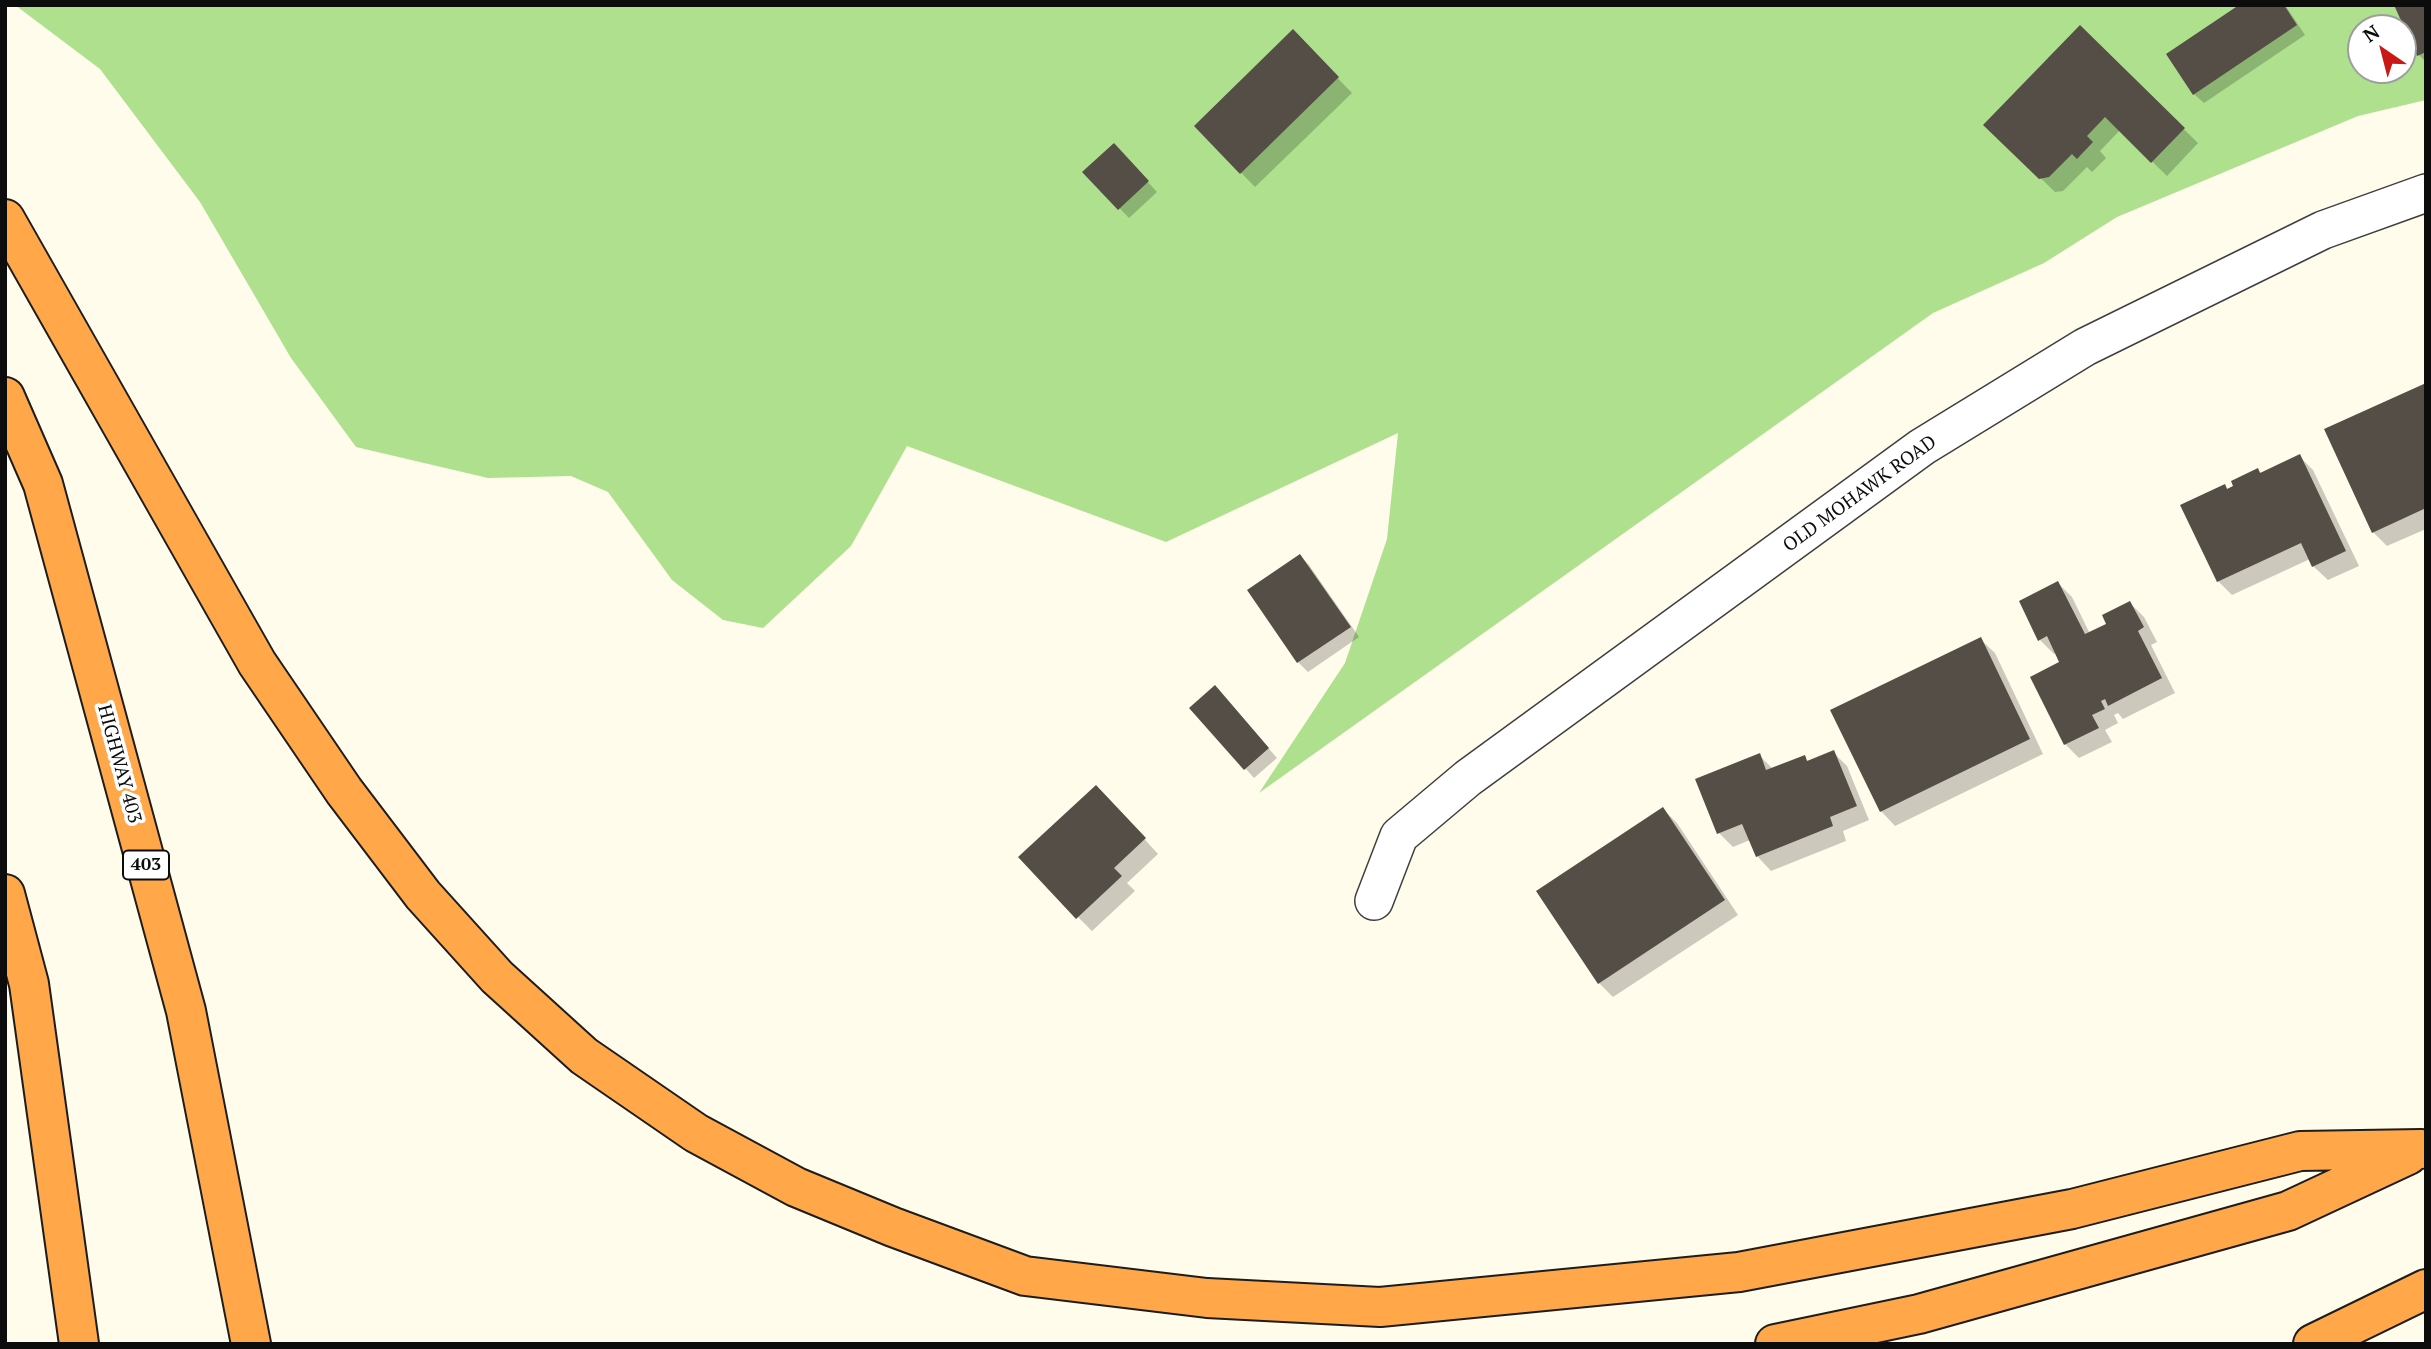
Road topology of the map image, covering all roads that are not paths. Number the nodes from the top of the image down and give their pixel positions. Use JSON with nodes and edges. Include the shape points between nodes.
{"nodes":[{"id":1,"x":2426,"y":193,"type":"edge"},
{"id":2,"x":5,"y":219,"type":"edge"},
{"id":3,"x":5,"y":397,"type":"edge"},
{"id":4,"x":5,"y":894,"type":"edge"},
{"id":5,"x":1374,"y":901,"type":"dead end"},
{"id":6,"x":2423,"y":1148,"type":"edge"},
{"id":7,"x":2426,"y":1289,"type":"edge"},
{"id":8,"x":79,"y":1344,"type":"edge"},
{"id":9,"x":251,"y":1344,"type":"edge"},
{"id":10,"x":1775,"y":1344,"type":"edge"},
{"id":11,"x":2313,"y":1344,"type":"edge"}],
"edges":[{"from":1,"to":5,"type":"street","name":"OLD MOHAWK ROAD","via":[[2323,230],[2085,347],[1922,447],[1468,778],[1399,836]]},
{"from":2,"to":6,"type":"highway","via":[[257,663],[344,792],[423,895],[497,977],[584,1056],[696,1133],[796,1187],[893,1227],[1025,1276],[1207,1298],[1380,1307],[1738,1272],[2072,1209],[2300,1151]]},
{"from":3,"to":9,"type":"highway","name":"HIGHWAY 403","number":"403","via":[[43,484],[186,1012]]},
{"from":4,"to":8,"type":"highway","via":[[29,984]]},
{"from":6,"to":10,"type":"highway","via":[[2288,1211],[1919,1314]]},
{"from":7,"to":11,"type":"highway"}]}
